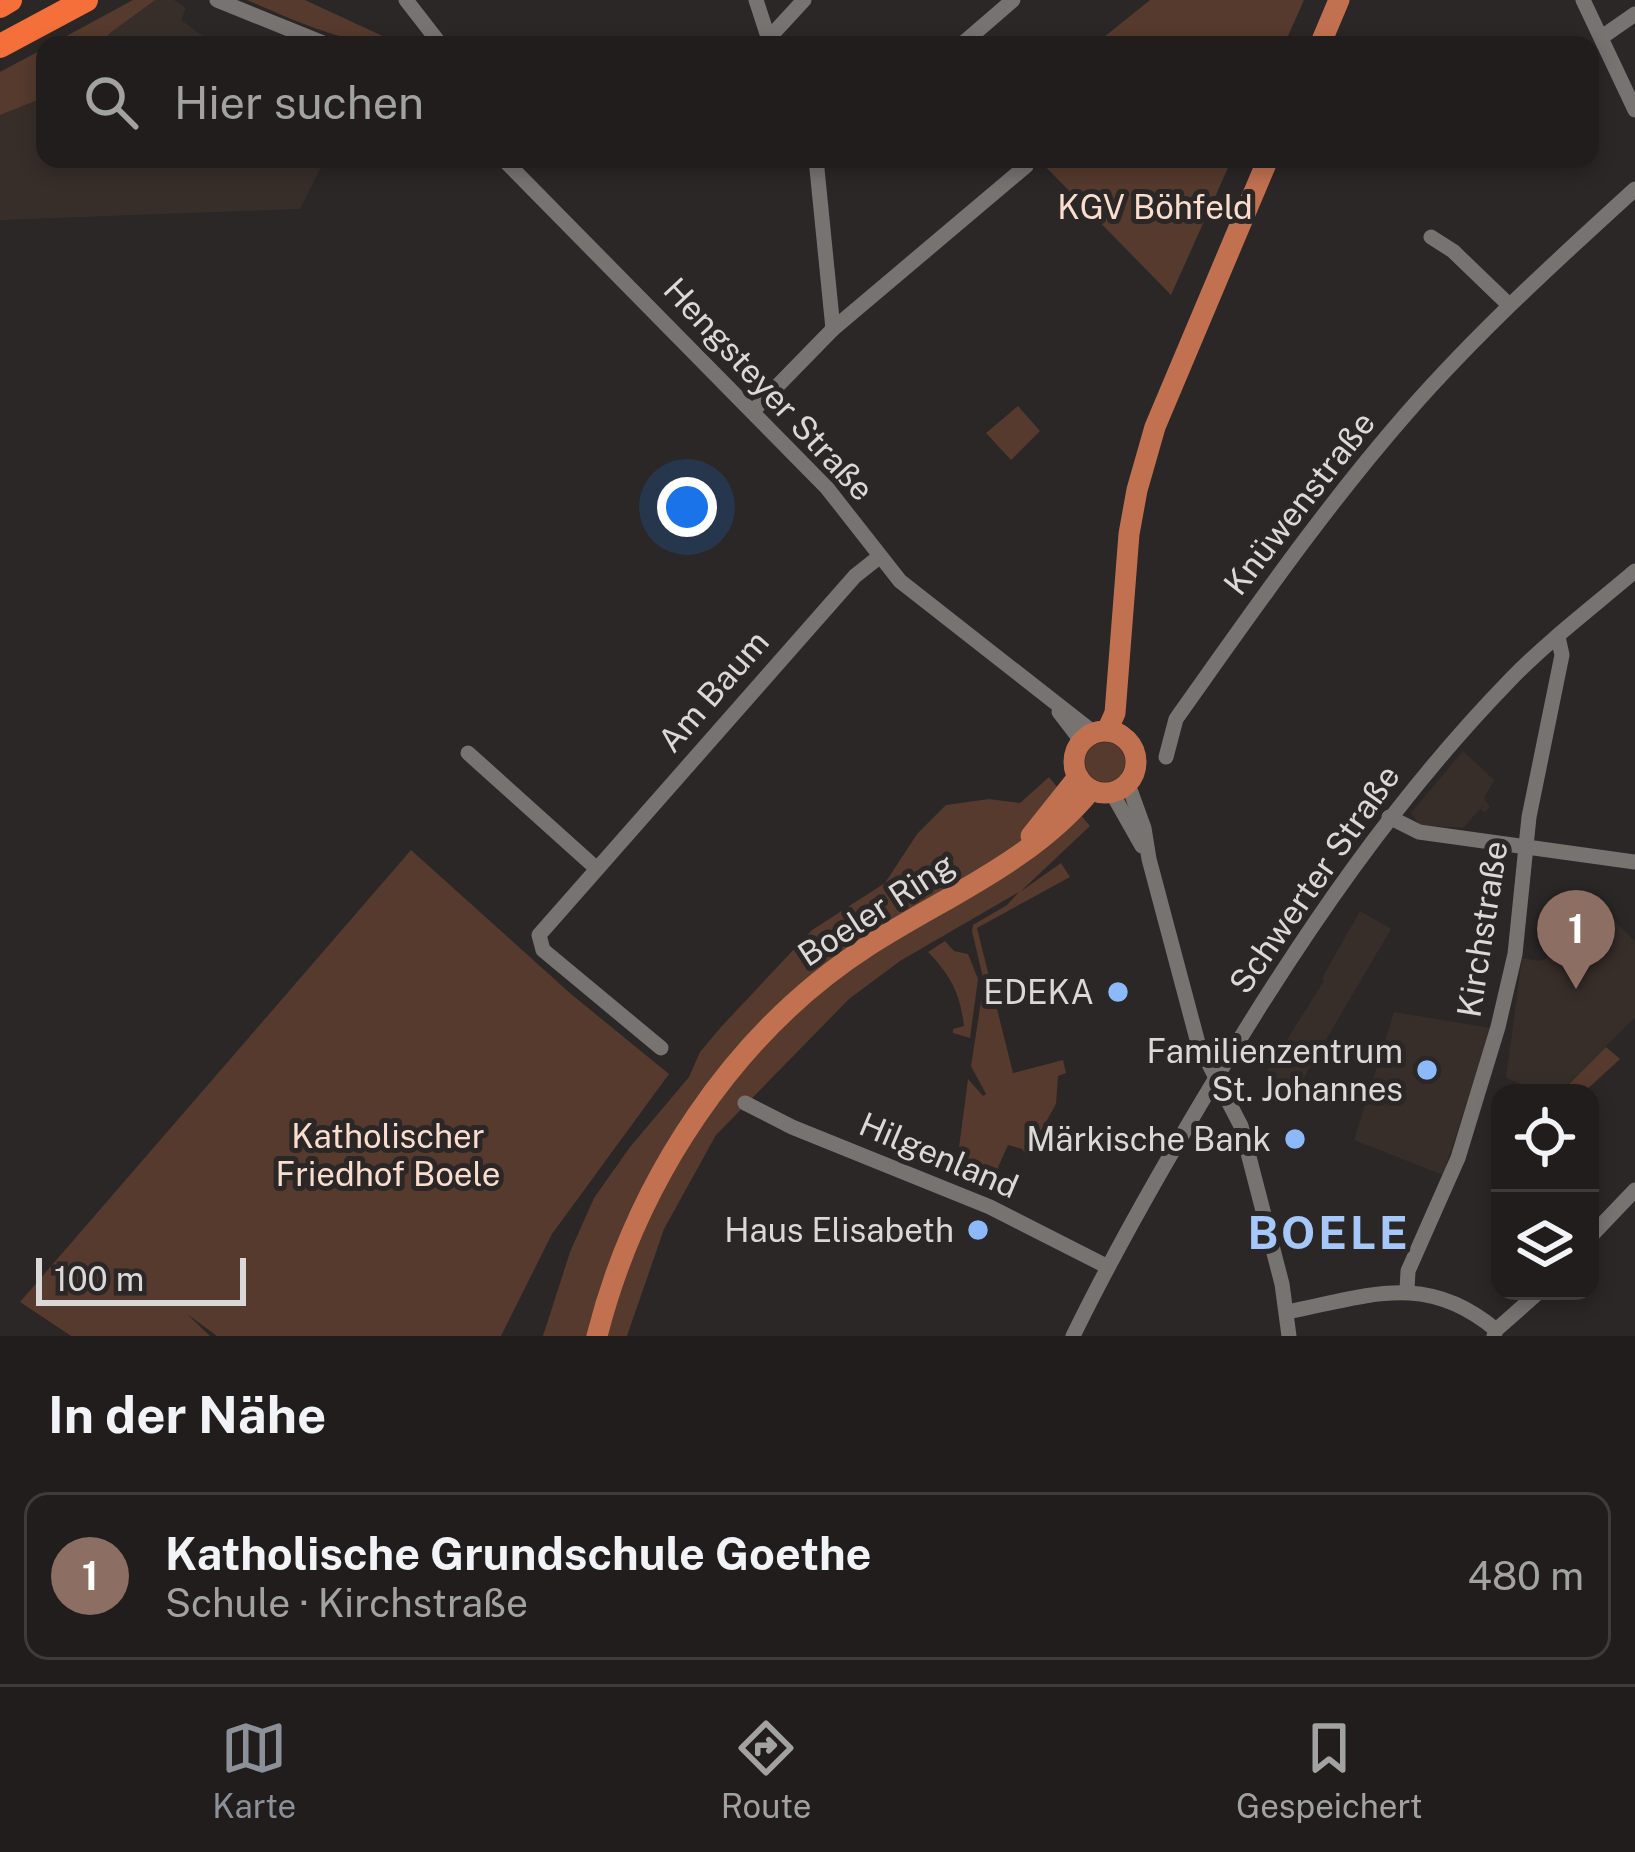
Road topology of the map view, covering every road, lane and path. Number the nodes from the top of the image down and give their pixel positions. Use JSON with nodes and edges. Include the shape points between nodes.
{"nodes":[{"id":1,"x":10,"y":0,"type":"edge"},
{"id":2,"x":86,"y":0,"type":"edge"},
{"id":3,"x":217,"y":0,"type":"edge"},
{"id":4,"x":406,"y":0,"type":"edge"},
{"id":5,"x":756,"y":0,"type":"edge"},
{"id":6,"x":804,"y":0,"type":"edge"},
{"id":7,"x":1013,"y":0,"type":"edge"},
{"id":8,"x":1339,"y":0,"type":"edge"},
{"id":9,"x":1583,"y":0,"type":"edge"},
{"id":10,"x":0,"y":6,"type":"edge"},
{"id":11,"x":1635,"y":14,"type":"edge"},
{"id":12,"x":306,"y":36,"type":"edge"},
{"id":13,"x":434,"y":36,"type":"edge"},
{"id":14,"x":767,"y":36,"type":"edge"},
{"id":15,"x":774,"y":36,"type":"edge"},
{"id":16,"x":972,"y":36,"type":"edge"},
{"id":17,"x":1324,"y":36,"type":"edge"},
{"id":18,"x":1602,"y":37,"type":"junction"},
{"id":19,"x":0,"y":46,"type":"edge"},
{"id":20,"x":1635,"y":110,"type":"edge"},
{"id":21,"x":516,"y":168,"type":"edge"},
{"id":22,"x":822,"y":168,"type":"edge"},
{"id":23,"x":1024,"y":168,"type":"edge"},
{"id":24,"x":1264,"y":168,"type":"edge"},
{"id":25,"x":1635,"y":189,"type":"edge"},
{"id":26,"x":1431,"y":237,"type":"dead end"},
{"id":27,"x":1508,"y":304,"type":"junction"},
{"id":28,"x":833,"y":329,"type":"junction"},
{"id":29,"x":753,"y":411,"type":"junction"},
{"id":30,"x":879,"y":557,"type":"junction"},
{"id":31,"x":1635,"y":571,"type":"edge"},
{"id":32,"x":1558,"y":637,"type":"junction"},
{"id":33,"x":1102,"y":736,"type":"junction"},
{"id":34,"x":468,"y":753,"type":"dead end"},
{"id":35,"x":1166,"y":757,"type":"dead end"},
{"id":36,"x":1102,"y":786,"type":"junction"},
{"id":37,"x":1390,"y":817,"type":"junction"},
{"id":38,"x":1526,"y":845,"type":"junction"},
{"id":39,"x":1635,"y":862,"type":"edge"},
{"id":40,"x":597,"y":869,"type":"junction"},
{"id":41,"x":661,"y":1048,"type":"dead end"},
{"id":42,"x":1215,"y":1080,"type":"junction"},
{"id":43,"x":745,"y":1103,"type":"dead end"},
{"id":44,"x":1635,"y":1190,"type":"edge"},
{"id":45,"x":1599,"y":1228,"type":"edge"},
{"id":46,"x":1108,"y":1267,"type":"junction"},
{"id":47,"x":1406,"y":1290,"type":"junction"},
{"id":48,"x":1530,"y":1300,"type":"edge"},
{"id":49,"x":1287,"y":1312,"type":"junction"},
{"id":50,"x":1495,"y":1333,"type":"edge"},
{"id":51,"x":597,"y":1336,"type":"edge"},
{"id":52,"x":1072,"y":1336,"type":"edge"},
{"id":53,"x":1289,"y":1336,"type":"edge"}],
"edges":[{"from":1,"to":10,"type":"highway"},
{"from":2,"to":19,"type":"highway"},
{"from":3,"to":12,"type":"street"},
{"from":4,"to":13,"type":"street"},
{"from":5,"to":14,"type":"street"},
{"from":6,"to":15,"type":"street"},
{"from":7,"to":16,"type":"street"},
{"from":8,"to":17,"type":"main road"},
{"from":9,"to":18,"type":"street"},
{"from":11,"to":18,"type":"street"},
{"from":18,"to":20,"type":"street"},
{"from":21,"to":29,"type":"street","name":"Hengsteyer Straße"},
{"from":22,"to":28,"type":"street"},
{"from":23,"to":28,"type":"street"},
{"from":24,"to":33,"type":"main road","via":[[1155,427],[1129,534],[1115,713]]},
{"from":25,"to":27,"type":"street","name":"Knüwenstraße"},
{"from":26,"to":27,"type":"street"},
{"from":27,"to":35,"type":"street","name":"Knüwenstraße","via":[[1400,421],[1287,564],[1176,719]]},
{"from":28,"to":29,"type":"street"},
{"from":29,"to":30,"type":"street","name":"Hengsteyer Straße","via":[[838,499]]},
{"from":30,"to":33,"type":"street","name":"Hengsteyer Straße","via":[[915,594]]},
{"from":30,"to":40,"type":"street","name":"Am Baum"},
{"from":31,"to":32,"type":"street","name":"Schwerter Straße"},
{"from":32,"to":37,"type":"street","name":"Schwerter Straße","via":[[1462,730]]},
{"from":32,"to":38,"type":"street","name":"Kirchstraße","via":[[1562,655]]},
{"from":33,"to":36,"type":"main road","via":[[1074,758]]},
{"from":33,"to":36,"type":"main road","via":[[1136,761]]},
{"from":34,"to":40,"type":"street"},
{"from":36,"to":42,"type":"street","via":[[1149,859]]},
{"from":36,"to":51,"type":"main road","name":"Boeler Ring","via":[[1020,851],[866,947],[771,1025],[668,1161]]},
{"from":37,"to":38,"type":"street","via":[[1419,832]]},
{"from":37,"to":42,"type":"street","name":"Schwerter Straße","via":[[1310,926]]},
{"from":38,"to":39,"type":"street"},
{"from":38,"to":47,"type":"street","name":"Kirchstraße","via":[[1498,1027]]},
{"from":40,"to":41,"type":"street","name":"Am Baum","via":[[539,940]]},
{"from":42,"to":46,"type":"street","name":"Schwerter Straße"},
{"from":42,"to":49,"type":"street","via":[[1241,1126]]},
{"from":43,"to":46,"type":"street","name":"Hilgenland","via":[[990,1207]]},
{"from":44,"to":45,"type":"street"},
{"from":46,"to":52,"type":"street","name":"Schwerter Straße"},
{"from":47,"to":49,"type":"street"},
{"from":47,"to":50,"type":"street","via":[[1445,1299]]},
{"from":48,"to":50,"type":"street"},
{"from":49,"to":53,"type":"street"}]}
